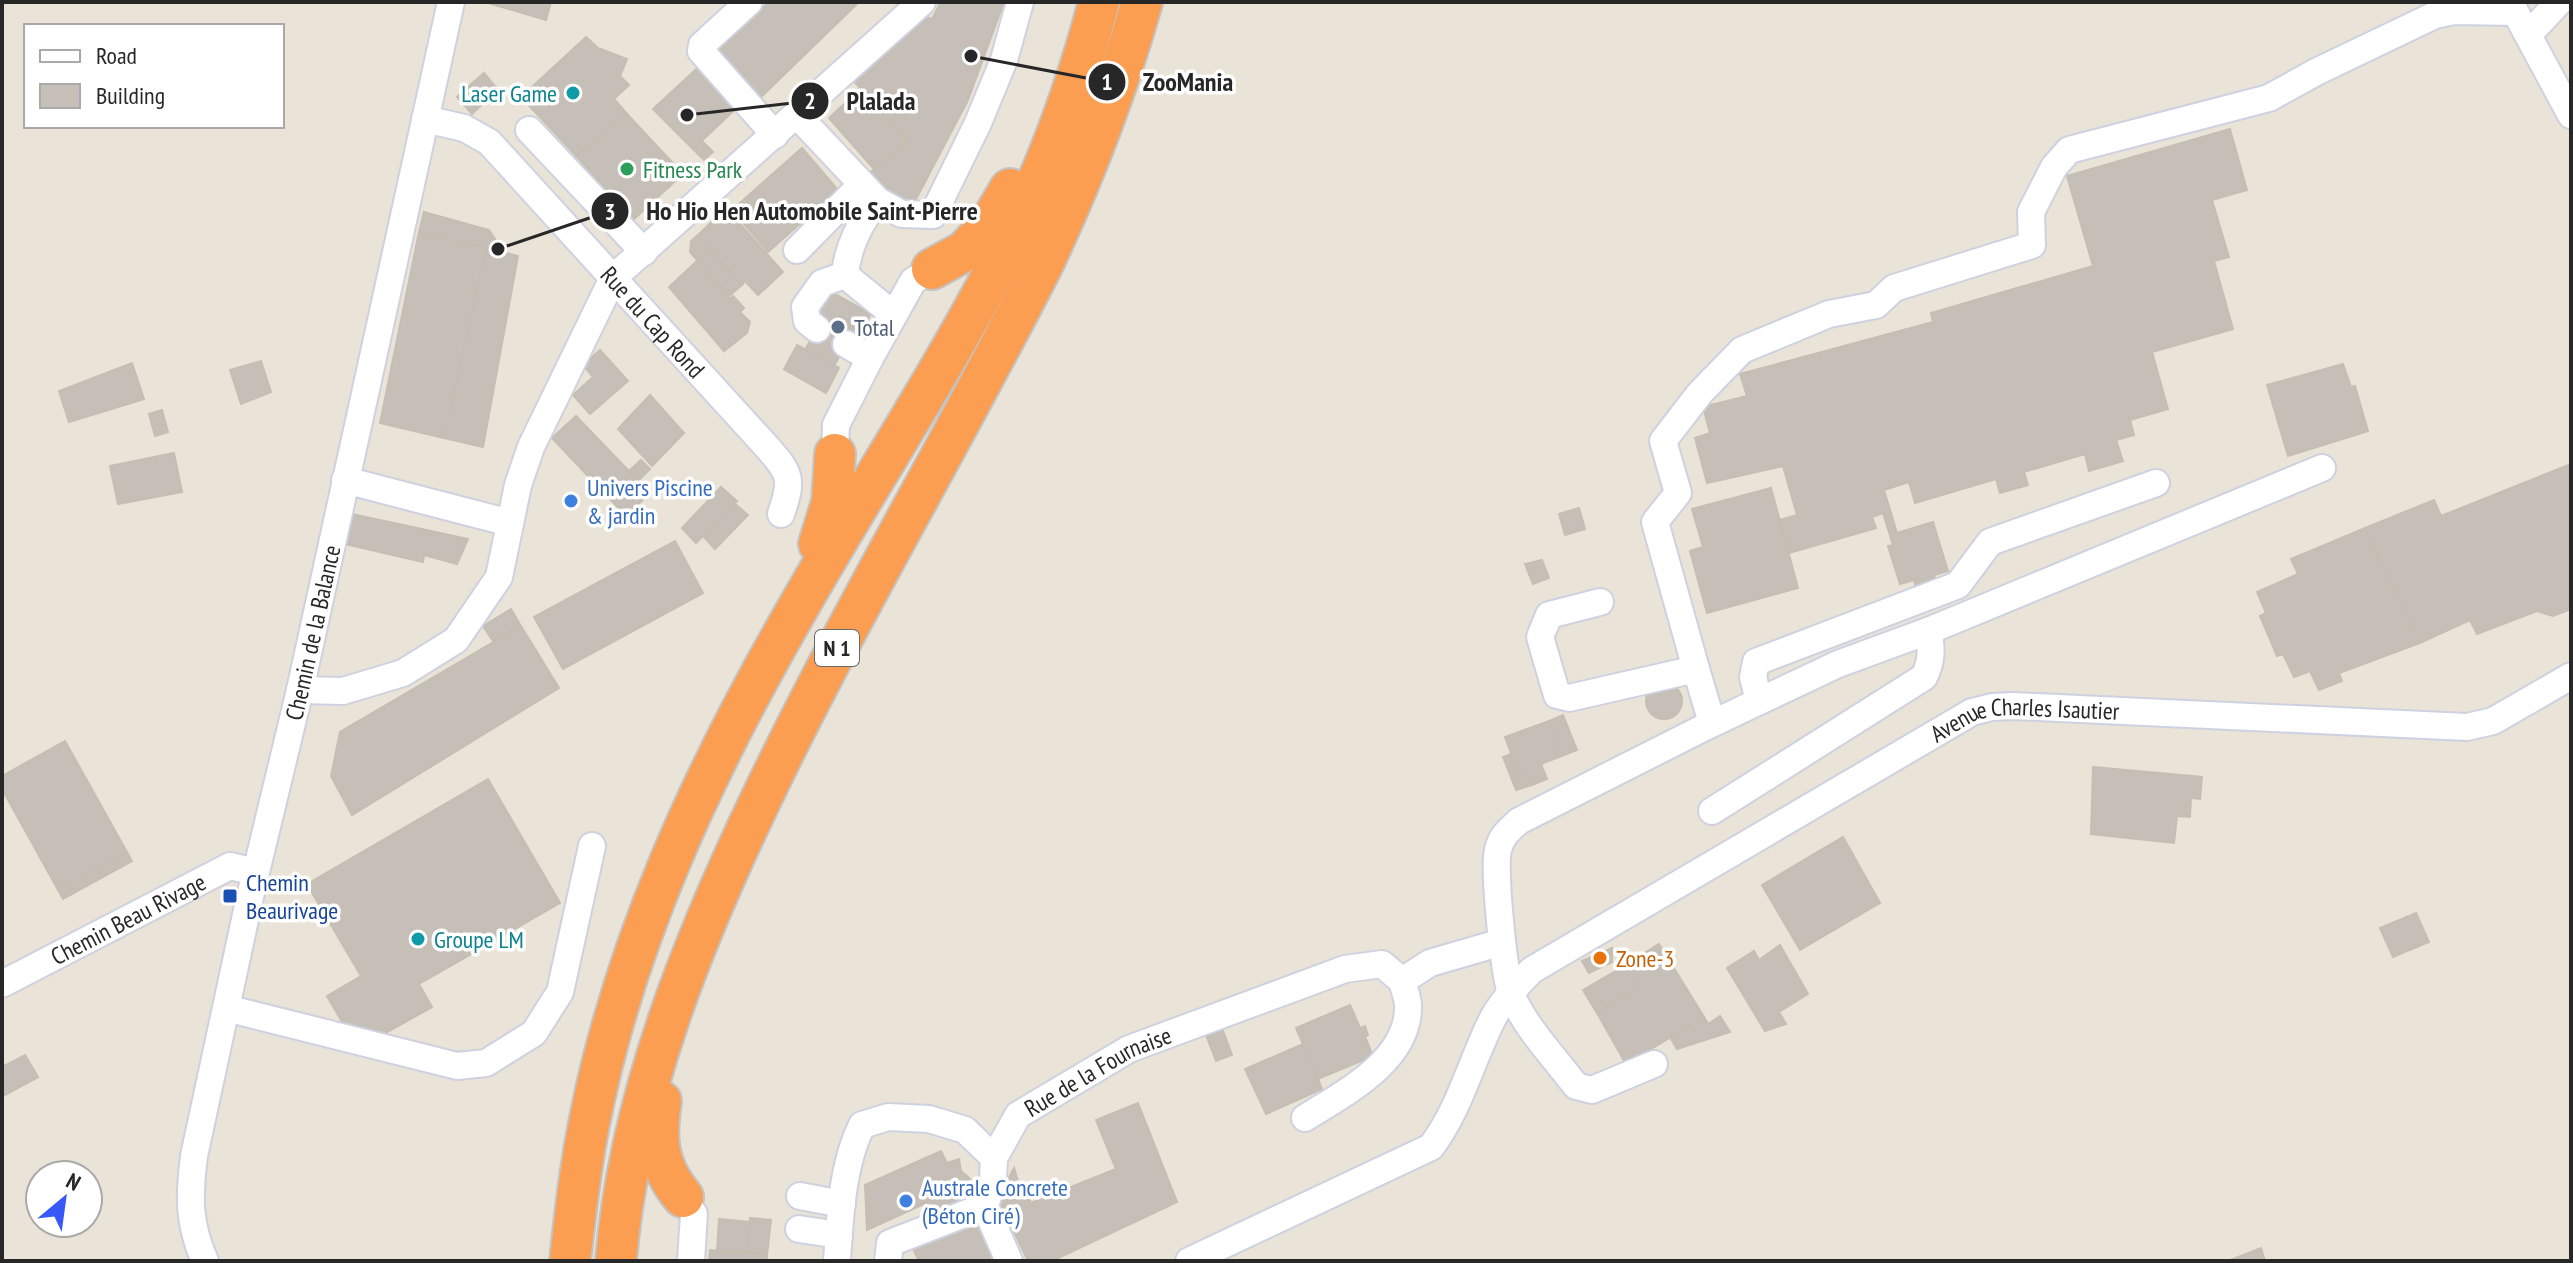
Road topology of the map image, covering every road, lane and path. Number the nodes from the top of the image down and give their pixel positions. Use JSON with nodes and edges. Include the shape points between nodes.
{"nodes":[{"id":1,"x":451,"y":2,"type":"edge"},
{"id":2,"x":749,"y":2,"type":"edge"},
{"id":3,"x":922,"y":2,"type":"edge"},
{"id":4,"x":1020,"y":2,"type":"edge"},
{"id":5,"x":1081,"y":2,"type":"edge"},
{"id":6,"x":1099,"y":2,"type":"edge"},
{"id":7,"x":1142,"y":2,"type":"edge"},
{"id":8,"x":2559,"y":2,"type":"edge"},
{"id":9,"x":2513,"y":7,"type":"edge"},
{"id":10,"x":2528,"y":35,"type":"junction"},
{"id":11,"x":2571,"y":113,"type":"edge"},
{"id":12,"x":797,"y":115,"type":"junction"},
{"id":13,"x":425,"y":119,"type":"junction"},
{"id":14,"x":529,"y":130,"type":"dead end"},
{"id":15,"x":775,"y":135,"type":"junction"},
{"id":16,"x":870,"y":193,"type":"junction"},
{"id":17,"x":797,"y":250,"type":"dead end"},
{"id":18,"x":644,"y":252,"type":"junction"},
{"id":19,"x":845,"y":275,"type":"junction"},
{"id":20,"x":923,"y":275,"type":"junction"},
{"id":21,"x":613,"y":278,"type":"junction"},
{"id":22,"x":864,"y":300,"type":"junction"},
{"id":23,"x":894,"y":315,"type":"junction"},
{"id":24,"x":817,"y":329,"type":"dead end"},
{"id":25,"x":846,"y":344,"type":"dead end"},
{"id":26,"x":870,"y":358,"type":"junction"},
{"id":27,"x":835,"y":454,"type":"joint"},
{"id":28,"x":2322,"y":468,"type":"dead end"},
{"id":29,"x":345,"y":480,"type":"junction"},
{"id":30,"x":2156,"y":483,"type":"dead end"},
{"id":31,"x":781,"y":514,"type":"dead end"},
{"id":32,"x":510,"y":523,"type":"junction"},
{"id":33,"x":1600,"y":602,"type":"dead end"},
{"id":34,"x":795,"y":612,"type":"junction"},
{"id":35,"x":1928,"y":631,"type":"junction"},
{"id":36,"x":1696,"y":669,"type":"junction"},
{"id":37,"x":2571,"y":676,"type":"edge"},
{"id":38,"x":300,"y":690,"type":"junction"},
{"id":39,"x":1759,"y":701,"type":"junction"},
{"id":40,"x":1712,"y":723,"type":"junction"},
{"id":41,"x":1712,"y":811,"type":"dead end"},
{"id":42,"x":592,"y":846,"type":"dead end"},
{"id":43,"x":256,"y":872,"type":"junction"},
{"id":44,"x":1502,"y":942,"type":"junction"},
{"id":45,"x":687,"y":969,"type":"junction"},
{"id":46,"x":1402,"y":981,"type":"junction"},
{"id":47,"x":2,"y":984,"type":"edge"},
{"id":48,"x":1511,"y":993,"type":"junction"},
{"id":49,"x":226,"y":1008,"type":"junction"},
{"id":50,"x":1654,"y":1064,"type":"dead end"},
{"id":51,"x":1305,"y":1118,"type":"dead end"},
{"id":52,"x":994,"y":1158,"type":"junction"},
{"id":53,"x":800,"y":1196,"type":"dead end"},
{"id":54,"x":683,"y":1197,"type":"joint"},
{"id":55,"x":842,"y":1204,"type":"junction"},
{"id":56,"x":985,"y":1206,"type":"junction"},
{"id":57,"x":799,"y":1229,"type":"dead end"},
{"id":58,"x":838,"y":1248,"type":"edge"},
{"id":59,"x":205,"y":1261,"type":"edge"},
{"id":60,"x":570,"y":1261,"type":"edge"},
{"id":61,"x":616,"y":1261,"type":"edge"},
{"id":62,"x":691,"y":1261,"type":"edge"},
{"id":63,"x":888,"y":1261,"type":"edge"},
{"id":64,"x":1009,"y":1261,"type":"edge"},
{"id":65,"x":1189,"y":1261,"type":"edge"}],
"edges":[{"from":1,"to":13,"type":"street","name":"Chemin de la Balance"},
{"from":2,"to":15,"type":"street","via":[[701,51]]},
{"from":3,"to":12,"type":"street"},
{"from":4,"to":16,"type":"street","via":[[1004,60],[933,215],[902,214]]},
{"from":5,"to":20,"type":"highway","via":[[1020,173],[987,228],[965,251]]},
{"from":6,"to":34,"type":"highway","number":"N 1","via":[[1056,133],[996,269]]},
{"from":7,"to":45,"type":"highway","number":"N 1","via":[[1076,195],[1006,337],[802,713]]},
{"from":8,"to":10,"type":"street"},
{"from":9,"to":10,"type":"street"},
{"from":9,"to":36,"type":"street","via":[[2435,15],[2269,98],[2069,150],[2031,212],[2032,245],[1894,288],[1876,305],[1829,314],[1742,350],[1663,441],[1678,493],[1655,522]]},
{"from":10,"to":11,"type":"street"},
{"from":12,"to":15,"type":"street"},
{"from":12,"to":16,"type":"street"},
{"from":13,"to":21,"type":"street","name":"Rue du Cap Rond","via":[[464,128],[489,142]]},
{"from":13,"to":29,"type":"street","name":"Chemin de la Balance"},
{"from":14,"to":18,"type":"street"},
{"from":15,"to":18,"type":"street"},
{"from":16,"to":17,"type":"street"},
{"from":16,"to":19,"type":"street"},
{"from":18,"to":21,"type":"street"},
{"from":19,"to":22,"type":"street"},
{"from":19,"to":24,"type":"street","via":[[822,283],[805,307],[807,321]]},
{"from":20,"to":22,"type":"street"},
{"from":20,"to":23,"type":"street"},
{"from":21,"to":31,"type":"street","name":"Rue du Cap Rond","via":[[788,470],[790,489]]},
{"from":21,"to":32,"type":"street","via":[[531,447]]},
{"from":22,"to":23,"type":"street"},
{"from":23,"to":26,"type":"street"},
{"from":25,"to":26,"type":"street"},
{"from":26,"to":27,"type":"street","via":[[836,425]]},
{"from":27,"to":34,"type":"highway","via":[[832,502]]},
{"from":28,"to":35,"type":"street"},
{"from":29,"to":32,"type":"street"},
{"from":29,"to":38,"type":"street","name":"Chemin de la Balance"},
{"from":30,"to":39,"type":"street","via":[[1990,542],[1958,585],[1756,662],[1753,677]]},
{"from":32,"to":38,"type":"street","via":[[499,577],[456,640],[403,673],[343,691]]},
{"from":33,"to":36,"type":"street","via":[[1549,615],[1540,637],[1557,695],[1569,698]]},
{"from":34,"to":60,"type":"highway","number":"N 1","via":[[718,755],[646,918],[589,1122]]},
{"from":35,"to":39,"type":"street"},
{"from":35,"to":41,"type":"street","via":[[1932,648],[1924,677]]},
{"from":36,"to":40,"type":"street"},
{"from":37,"to":48,"type":"street","name":"Avenue Charles Isautier","via":[[2493,721],[2467,727],[2014,706],[1972,712],[1532,970]]},
{"from":38,"to":43,"type":"street","name":"Chemin de la Balance"},
{"from":39,"to":40,"type":"street"},
{"from":40,"to":44,"type":"street","via":[[1519,821],[1505,833],[1496,859]]},
{"from":42,"to":49,"type":"street","via":[[560,992],[534,1033],[486,1063],[457,1066]]},
{"from":43,"to":47,"type":"street","name":"Chemin Beau Rivage","via":[[230,866]]},
{"from":43,"to":49,"type":"street","name":"Chemin de la Balance"},
{"from":44,"to":46,"type":"street","via":[[1430,963]]},
{"from":44,"to":48,"type":"street"},
{"from":45,"to":54,"type":"highway","via":[[657,1144],[669,1181]]},
{"from":45,"to":61,"type":"highway","number":"N 1","via":[[637,1128]]},
{"from":46,"to":51,"type":"street","via":[[1409,1004],[1405,1029],[1389,1055],[1367,1079]]},
{"from":46,"to":52,"type":"street","name":"Rue de la Fournaise","via":[[1382,964],[1345,969],[1129,1049],[1018,1115]]},
{"from":48,"to":50,"type":"street","via":[[1581,1089],[1592,1090]]},
{"from":48,"to":65,"type":"street","via":[[1494,1017],[1446,1128],[1431,1147]]},
{"from":49,"to":59,"type":"street","name":"Chemin de la Balance","via":[[189,1192],[191,1220]]},
{"from":52,"to":55,"type":"street","via":[[965,1130],[929,1119],[888,1117],[862,1125],[853,1143]]},
{"from":52,"to":56,"type":"street"},
{"from":53,"to":55,"type":"street"},
{"from":54,"to":62,"type":"street","via":[[694,1214]]},
{"from":55,"to":58,"type":"street"},
{"from":56,"to":63,"type":"street","via":[[890,1243]]},
{"from":56,"to":64,"type":"street"},
{"from":57,"to":58,"type":"street"}]}
